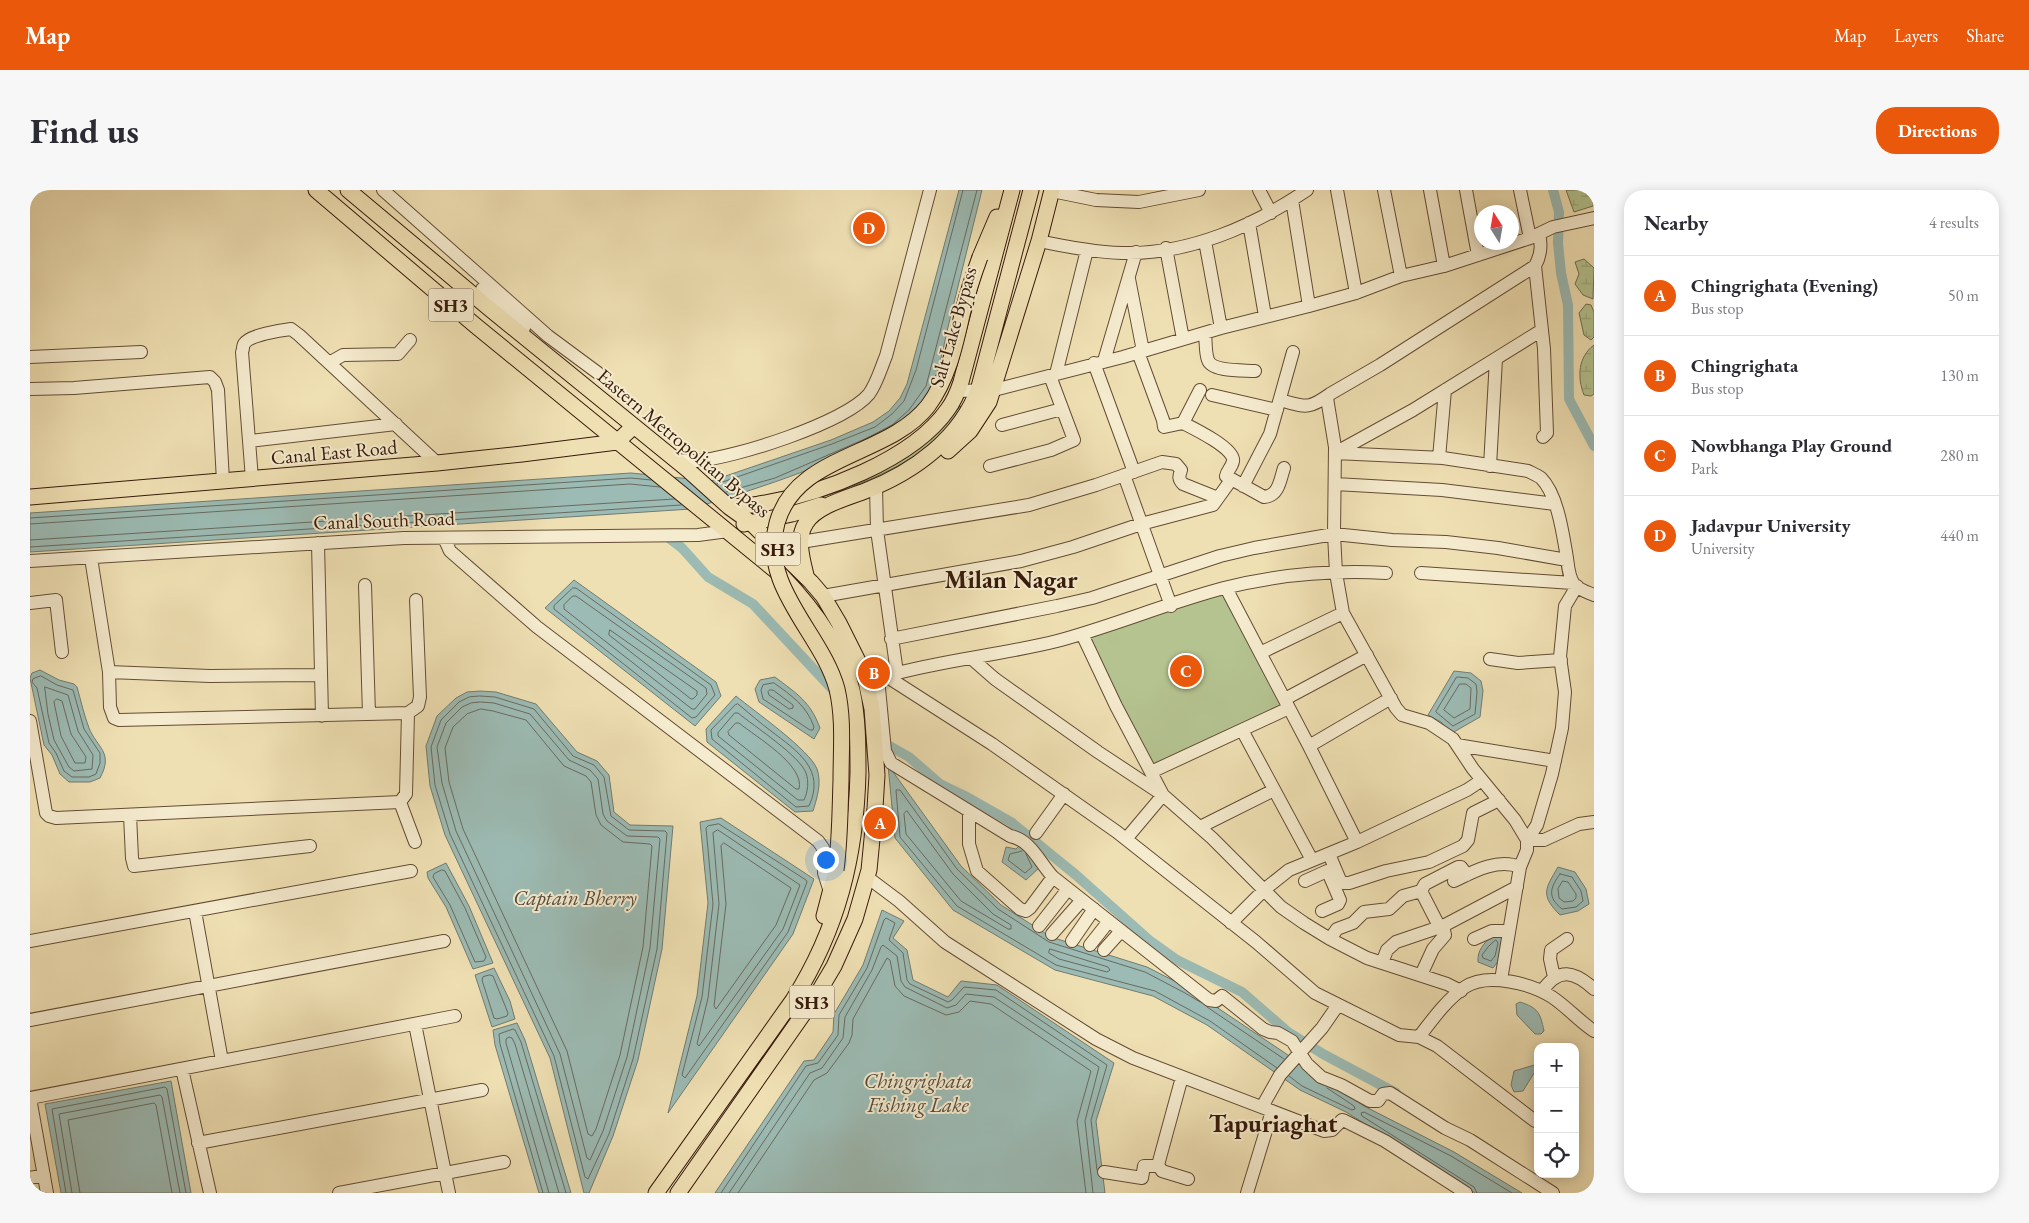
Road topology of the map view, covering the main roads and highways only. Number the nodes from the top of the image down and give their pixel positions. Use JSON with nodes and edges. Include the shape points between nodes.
{"nodes":[{"id":1,"x":316,"y":190,"type":"edge"},
{"id":2,"x":348,"y":190,"type":"edge"},
{"id":3,"x":1010,"y":190,"type":"edge"},
{"id":4,"x":1031,"y":190,"type":"edge"},
{"id":5,"x":1052,"y":190,"type":"edge"},
{"id":6,"x":634,"y":426,"type":"junction"},
{"id":7,"x":618,"y":442,"type":"junction"},
{"id":8,"x":929,"y":455,"type":"junction"},
{"id":9,"x":30,"y":497,"type":"edge"},
{"id":10,"x":844,"y":497,"type":"junction"},
{"id":11,"x":724,"y":503,"type":"junction"},
{"id":12,"x":715,"y":520,"type":"junction"},
{"id":13,"x":750,"y":522,"type":"junction"},
{"id":14,"x":728,"y":531,"type":"junction"},
{"id":15,"x":806,"y":576,"type":"junction"},
{"id":16,"x":841,"y":871,"type":"junction"},
{"id":17,"x":803,"y":984,"type":"junction"},
{"id":18,"x":656,"y":1193,"type":"edge"},
{"id":19,"x":678,"y":1193,"type":"edge"}],
"edges":[{"from":1,"to":7,"type":"main road","name":"Eastern Metropolitan Bypass","number":"SH3"},
{"from":2,"to":6,"type":"main road","name":"Eastern Metropolitan Bypass","number":"SH3"},
{"from":3,"to":11,"type":"main road","name":"Salt Lake Bypass","via":[[958,391],[948,409],[927,432],[876,466],[836,482],[757,505]]},
{"from":3,"to":16,"type":"main road","bridge":true,"via":[[980,257],[950,362],[927,407],[905,427],[804,481],[793,492],[777,521],[774,553],[780,578],[829,668],[841,709]]},
{"from":4,"to":8,"type":"main road","name":"Salt Lake Bypass","via":[[977,392],[964,420]]},
{"from":5,"to":8,"type":"main road","name":"Salt Lake Bypass","via":[[990,402],[970,431],[949,450]]},
{"from":6,"to":7,"type":"main road"},
{"from":6,"to":11,"type":"main road","name":"Eastern Metropolitan Bypass","number":"SH3"},
{"from":7,"to":9,"type":"main road","name":"Canal East Road","via":[[438,463]]},
{"from":7,"to":12,"type":"main road","name":"Eastern Metropolitan Bypass","number":"SH3"},
{"from":8,"to":10,"type":"main road","name":"Salt Lake Bypass","via":[[876,486]]},
{"from":10,"to":13,"type":"main road","via":[[792,514]]},
{"from":10,"to":15,"type":"main road","name":"Salt Lake Bypass","via":[[810,517],[804,525],[800,553]]},
{"from":11,"to":12,"type":"main road"},
{"from":11,"to":13,"type":"main road","name":"Eastern Metropolitan Bypass","number":"SH3"},
{"from":12,"to":14,"type":"main road","name":"Eastern Metropolitan Bypass","number":"SH3"},
{"from":13,"to":14,"type":"main road"},
{"from":13,"to":15,"type":"main road","name":"Eastern Metropolitan Bypass","number":"SH3"},
{"from":14,"to":16,"type":"main road","name":"Eastern Metropolitan Bypass","number":"SH3","via":[[794,588],[818,620],[844,666],[852,689],[858,741],[856,821]]},
{"from":15,"to":19,"type":"main road","name":"Eastern Metropolitan Bypass","number":"SH3","via":[[823,596],[851,645],[882,677],[877,710],[876,775],[868,873],[855,920],[818,993]]},
{"from":16,"to":17,"type":"main road","name":"Eastern Metropolitan Bypass","via":[[830,892],[808,957]]},
{"from":16,"to":17,"type":"main road","name":"Eastern Metropolitan Bypass","number":"SH3","via":[[827,936]]},
{"from":17,"to":18,"type":"main road","name":"Eastern Metropolitan Bypass","number":"SH3"}]}
